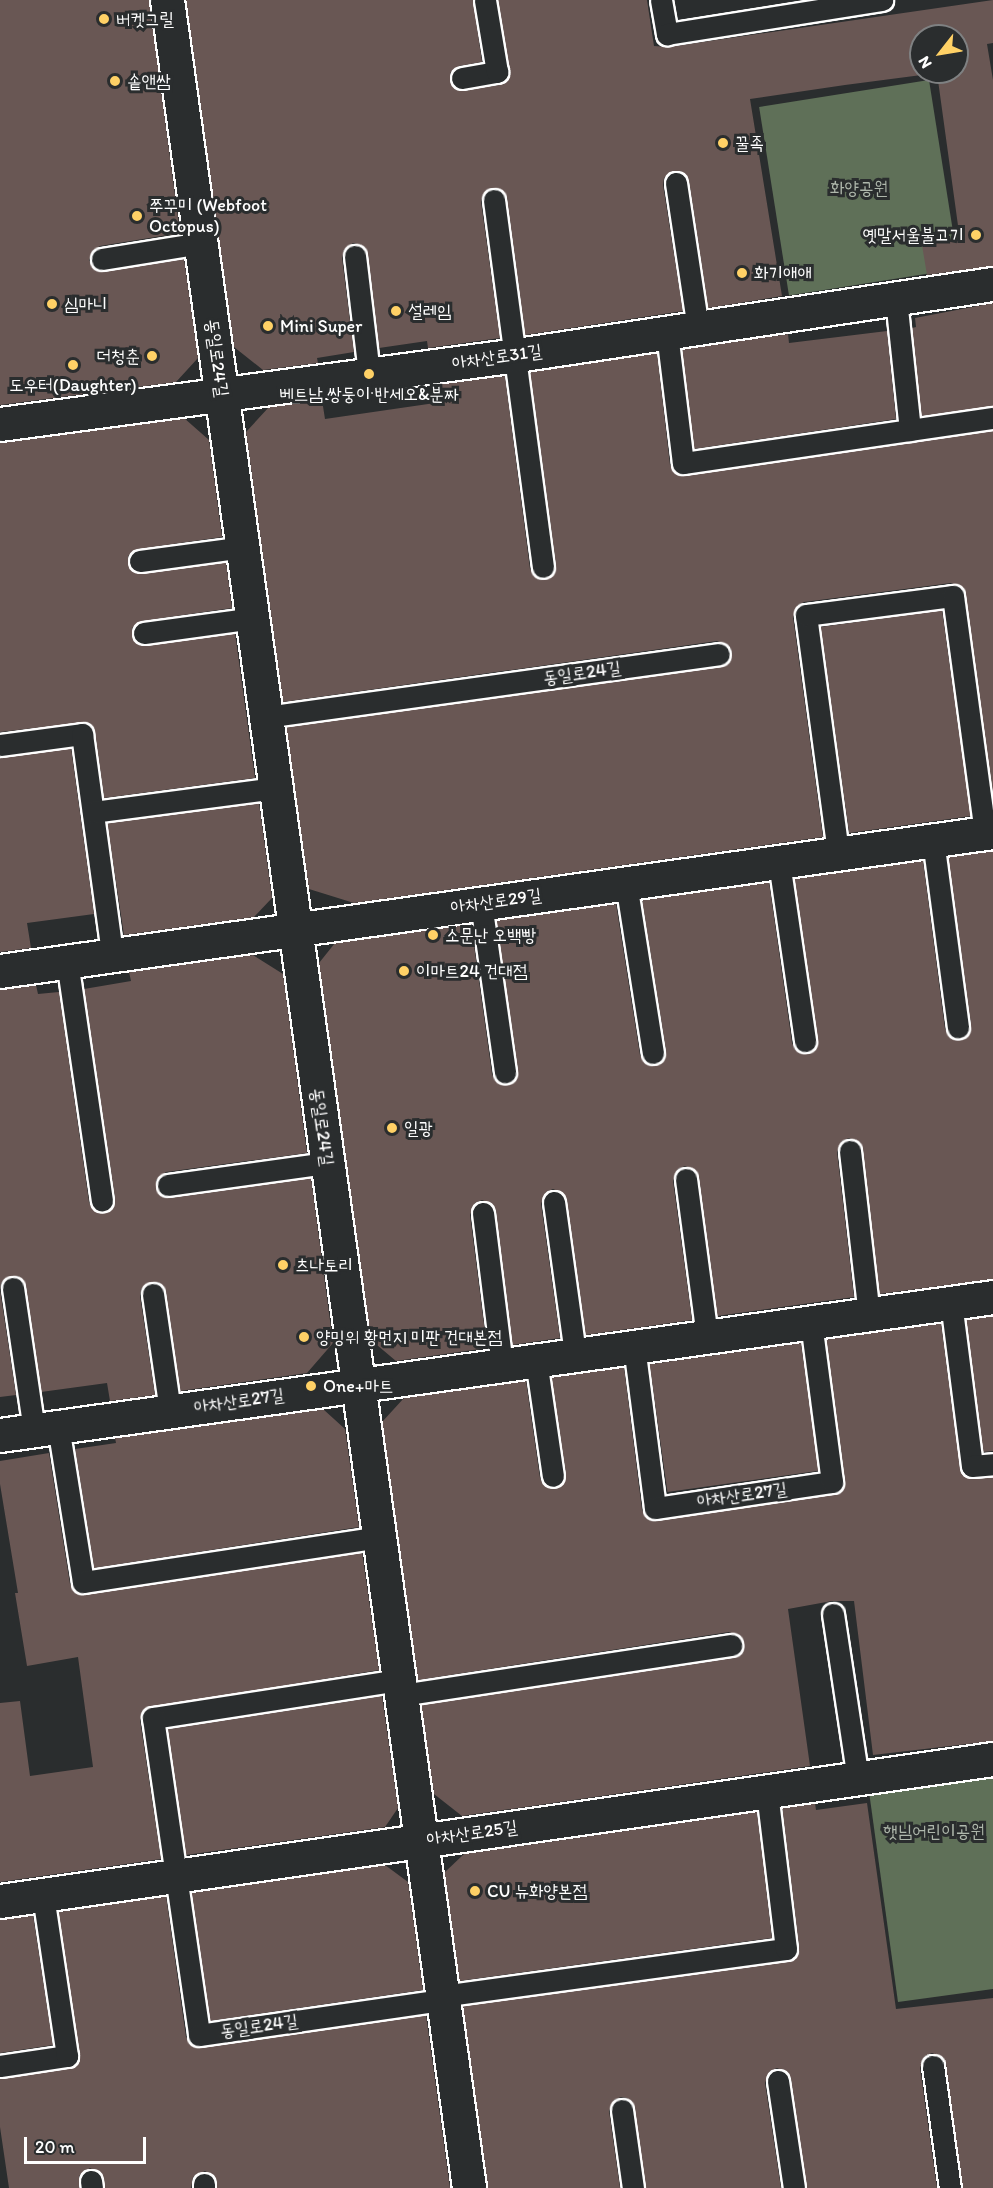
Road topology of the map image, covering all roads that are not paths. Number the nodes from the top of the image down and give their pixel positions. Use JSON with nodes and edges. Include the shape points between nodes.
{"nodes":[{"id":1,"x":167,"y":0,"type":"edge"},
{"id":2,"x":485,"y":0,"type":"edge"},
{"id":3,"x":662,"y":0,"type":"edge"},
{"id":4,"x":882,"y":0,"type":"edge"},
{"id":5,"x":462,"y":78,"type":"dead end"},
{"id":6,"x":676,"y":183,"type":"dead end"},
{"id":7,"x":494,"y":200,"type":"dead end"},
{"id":8,"x":201,"y":243,"type":"junction"},
{"id":9,"x":355,"y":256,"type":"dead end"},
{"id":10,"x":102,"y":259,"type":"dead end"},
{"id":11,"x":993,"y":284,"type":"edge"},
{"id":12,"x":896,"y":299,"type":"junction"},
{"id":13,"x":682,"y":330,"type":"junction"},
{"id":14,"x":517,"y":355,"type":"junction"},
{"id":15,"x":369,"y":374,"type":"junction"},
{"id":16,"x":222,"y":393,"type":"junction"},
{"id":17,"x":993,"y":418,"type":"edge"},
{"id":18,"x":0,"y":424,"type":"edge"},
{"id":19,"x":910,"y":430,"type":"junction"},
{"id":20,"x":243,"y":548,"type":"junction"},
{"id":21,"x":140,"y":561,"type":"dead end"},
{"id":22,"x":543,"y":567,"type":"dead end"},
{"id":23,"x":253,"y":618,"type":"junction"},
{"id":24,"x":144,"y":633,"type":"dead end"},
{"id":25,"x":719,"y":654,"type":"dead end"},
{"id":26,"x":266,"y":717,"type":"junction"},
{"id":27,"x":0,"y":745,"type":"edge"},
{"id":28,"x":276,"y":788,"type":"junction"},
{"id":29,"x":93,"y":812,"type":"junction"},
{"id":30,"x":989,"y":833,"type":"edge"},
{"id":31,"x":933,"y":840,"type":"junction"},
{"id":32,"x":838,"y":852,"type":"junction"},
{"id":33,"x":779,"y":862,"type":"junction"},
{"id":34,"x":626,"y":883,"type":"junction"},
{"id":35,"x":481,"y":903,"type":"junction"},
{"id":36,"x":295,"y":928,"type":"junction"},
{"id":37,"x":112,"y":954,"type":"junction"},
{"id":38,"x":67,"y":961,"type":"junction"},
{"id":39,"x":0,"y":971,"type":"edge"},
{"id":40,"x":958,"y":1027,"type":"dead end"},
{"id":41,"x":805,"y":1041,"type":"dead end"},
{"id":42,"x":653,"y":1053,"type":"dead end"},
{"id":43,"x":505,"y":1072,"type":"dead end"},
{"id":44,"x":850,"y":1150,"type":"dead end"},
{"id":45,"x":327,"y":1163,"type":"junction"},
{"id":46,"x":686,"y":1179,"type":"dead end"},
{"id":47,"x":168,"y":1185,"type":"dead end"},
{"id":48,"x":102,"y":1200,"type":"dead end"},
{"id":49,"x":554,"y":1202,"type":"dead end"},
{"id":50,"x":483,"y":1213,"type":"dead end"},
{"id":51,"x":13,"y":1288,"type":"dead end"},
{"id":52,"x":153,"y":1294,"type":"dead end"},
{"id":53,"x":993,"y":1297,"type":"edge"},
{"id":54,"x":951,"y":1302,"type":"junction"},
{"id":55,"x":869,"y":1314,"type":"junction"},
{"id":56,"x":811,"y":1322,"type":"junction"},
{"id":57,"x":706,"y":1336,"type":"junction"},
{"id":58,"x":634,"y":1346,"type":"junction"},
{"id":59,"x":575,"y":1354,"type":"junction"},
{"id":60,"x":536,"y":1360,"type":"junction"},
{"id":61,"x":502,"y":1365,"type":"junction"},
{"id":62,"x":357,"y":1385,"type":"junction"},
{"id":63,"x":170,"y":1411,"type":"junction"},
{"id":64,"x":46,"y":1428,"type":"junction"},
{"id":65,"x":0,"y":1434,"type":"edge"},
{"id":66,"x":993,"y":1464,"type":"edge"},
{"id":67,"x":553,"y":1476,"type":"dead end"},
{"id":68,"x":379,"y":1537,"type":"junction"},
{"id":69,"x":833,"y":1614,"type":"dead end"},
{"id":70,"x":731,"y":1645,"type":"dead end"},
{"id":71,"x":400,"y":1687,"type":"junction"},
{"id":72,"x":993,"y":1759,"type":"edge"},
{"id":73,"x":858,"y":1779,"type":"junction"},
{"id":74,"x":767,"y":1791,"type":"junction"},
{"id":75,"x":422,"y":1840,"type":"junction"},
{"id":76,"x":177,"y":1875,"type":"junction"},
{"id":77,"x":43,"y":1894,"type":"junction"},
{"id":78,"x":0,"y":1901,"type":"edge"},
{"id":79,"x":443,"y":1998,"type":"junction"},
{"id":80,"x":0,"y":2066,"type":"edge"},
{"id":81,"x":933,"y":2066,"type":"dead end"},
{"id":82,"x":778,"y":2081,"type":"dead end"},
{"id":83,"x":622,"y":2110,"type":"dead end"},
{"id":84,"x":469,"y":2188,"type":"edge"},
{"id":85,"x":633,"y":2188,"type":"edge"},
{"id":86,"x":794,"y":2188,"type":"edge"},
{"id":87,"x":950,"y":2188,"type":"edge"}],
"edges":[{"from":1,"to":8,"type":"street","name":"동일로24길"},
{"from":2,"to":5,"type":"lane","via":[[497,72]]},
{"from":3,"to":4,"type":"lane","via":[[667,34]]},
{"from":6,"to":13,"type":"lane"},
{"from":7,"to":14,"type":"lane"},
{"from":8,"to":10,"type":"lane"},
{"from":8,"to":16,"type":"street","name":"동일로24길"},
{"from":9,"to":15,"type":"lane"},
{"from":11,"to":12,"type":"street","name":"아차산로31길"},
{"from":12,"to":13,"type":"street","name":"아차산로31길"},
{"from":12,"to":19,"type":"lane"},
{"from":13,"to":14,"type":"street","name":"아차산로31길"},
{"from":13,"to":19,"type":"lane","via":[[683,463]]},
{"from":14,"to":15,"type":"street","name":"아차산로31길"},
{"from":14,"to":22,"type":"lane"},
{"from":15,"to":16,"type":"street","name":"아차산로31길"},
{"from":16,"to":18,"type":"street","name":"아차산로31길"},
{"from":16,"to":20,"type":"street","name":"동일로24길"},
{"from":17,"to":19,"type":"lane"},
{"from":20,"to":21,"type":"lane"},
{"from":20,"to":23,"type":"street","name":"동일로24길"},
{"from":23,"to":24,"type":"lane"},
{"from":23,"to":26,"type":"street","name":"동일로24길"},
{"from":25,"to":26,"type":"lane","name":"동일로24길"},
{"from":26,"to":28,"type":"street","name":"동일로24길"},
{"from":27,"to":29,"type":"lane","via":[[82,734]]},
{"from":28,"to":29,"type":"lane"},
{"from":28,"to":36,"type":"street","name":"동일로24길"},
{"from":29,"to":37,"type":"lane"},
{"from":30,"to":31,"type":"street","name":"아차산로29길"},
{"from":30,"to":32,"type":"lane","via":[[953,596],[897,603],[806,615]]},
{"from":31,"to":32,"type":"street","name":"아차산로29길"},
{"from":31,"to":40,"type":"lane"},
{"from":32,"to":33,"type":"street","name":"아차산로29길"},
{"from":33,"to":34,"type":"street","name":"아차산로29길"},
{"from":33,"to":41,"type":"lane"},
{"from":34,"to":35,"type":"street","name":"아차산로29길"},
{"from":34,"to":42,"type":"lane"},
{"from":35,"to":36,"type":"street","name":"아차산로29길"},
{"from":35,"to":43,"type":"lane"},
{"from":36,"to":37,"type":"street","name":"아차산로29길"},
{"from":36,"to":45,"type":"street","name":"동일로24길"},
{"from":37,"to":38,"type":"street","name":"아차산로29길"},
{"from":38,"to":39,"type":"street","name":"아차산로29길"},
{"from":38,"to":48,"type":"lane"},
{"from":44,"to":55,"type":"lane"},
{"from":45,"to":47,"type":"lane"},
{"from":45,"to":62,"type":"street","name":"동일로24길"},
{"from":46,"to":57,"type":"lane"},
{"from":49,"to":59,"type":"lane"},
{"from":50,"to":61,"type":"lane"},
{"from":51,"to":64,"type":"lane"},
{"from":52,"to":63,"type":"lane"},
{"from":53,"to":54,"type":"street","name":"아차산로27길"},
{"from":54,"to":55,"type":"street","name":"아차산로27길"},
{"from":54,"to":66,"type":"lane","via":[[972,1466]]},
{"from":55,"to":56,"type":"street","name":"아차산로27길"},
{"from":56,"to":57,"type":"street","name":"아차산로27길"},
{"from":56,"to":58,"type":"lane","name":"아차산로27길","via":[[832,1482],[655,1508]]},
{"from":57,"to":58,"type":"street","name":"아차산로27길"},
{"from":58,"to":59,"type":"street","name":"아차산로27길"},
{"from":59,"to":60,"type":"street","name":"아차산로27길"},
{"from":60,"to":61,"type":"street","name":"아차산로27길"},
{"from":60,"to":67,"type":"lane"},
{"from":61,"to":62,"type":"street","name":"아차산로27길"},
{"from":62,"to":63,"type":"street","name":"아차산로27길"},
{"from":62,"to":68,"type":"street","name":"동일로24길"},
{"from":63,"to":64,"type":"street","name":"아차산로27길"},
{"from":64,"to":65,"type":"street","name":"아차산로27길"},
{"from":64,"to":68,"type":"lane","via":[[83,1582]]},
{"from":68,"to":71,"type":"street","name":"동일로24길"},
{"from":69,"to":73,"type":"lane"},
{"from":70,"to":71,"type":"lane"},
{"from":71,"to":75,"type":"street","name":"동일로24길"},
{"from":71,"to":76,"type":"lane","via":[[153,1718]]},
{"from":72,"to":73,"type":"street","name":"아차산로25길"},
{"from":73,"to":74,"type":"street","name":"아차산로25길"},
{"from":74,"to":75,"type":"street","name":"아차산로25길"},
{"from":74,"to":79,"type":"lane","name":"동일로24길","via":[[786,1949]]},
{"from":75,"to":76,"type":"street","name":"아차산로25길"},
{"from":75,"to":79,"type":"street","name":"동일로24길"},
{"from":76,"to":77,"type":"street","name":"아차산로25길"},
{"from":76,"to":79,"type":"lane","name":"동일로24길","via":[[199,2035]]},
{"from":77,"to":78,"type":"street","name":"아차산로25길"},
{"from":77,"to":80,"type":"lane","via":[[67,2056]]},
{"from":79,"to":84,"type":"street","name":"동일로24길"},
{"from":81,"to":87,"type":"lane"},
{"from":82,"to":86,"type":"lane"},
{"from":83,"to":85,"type":"lane"}]}
